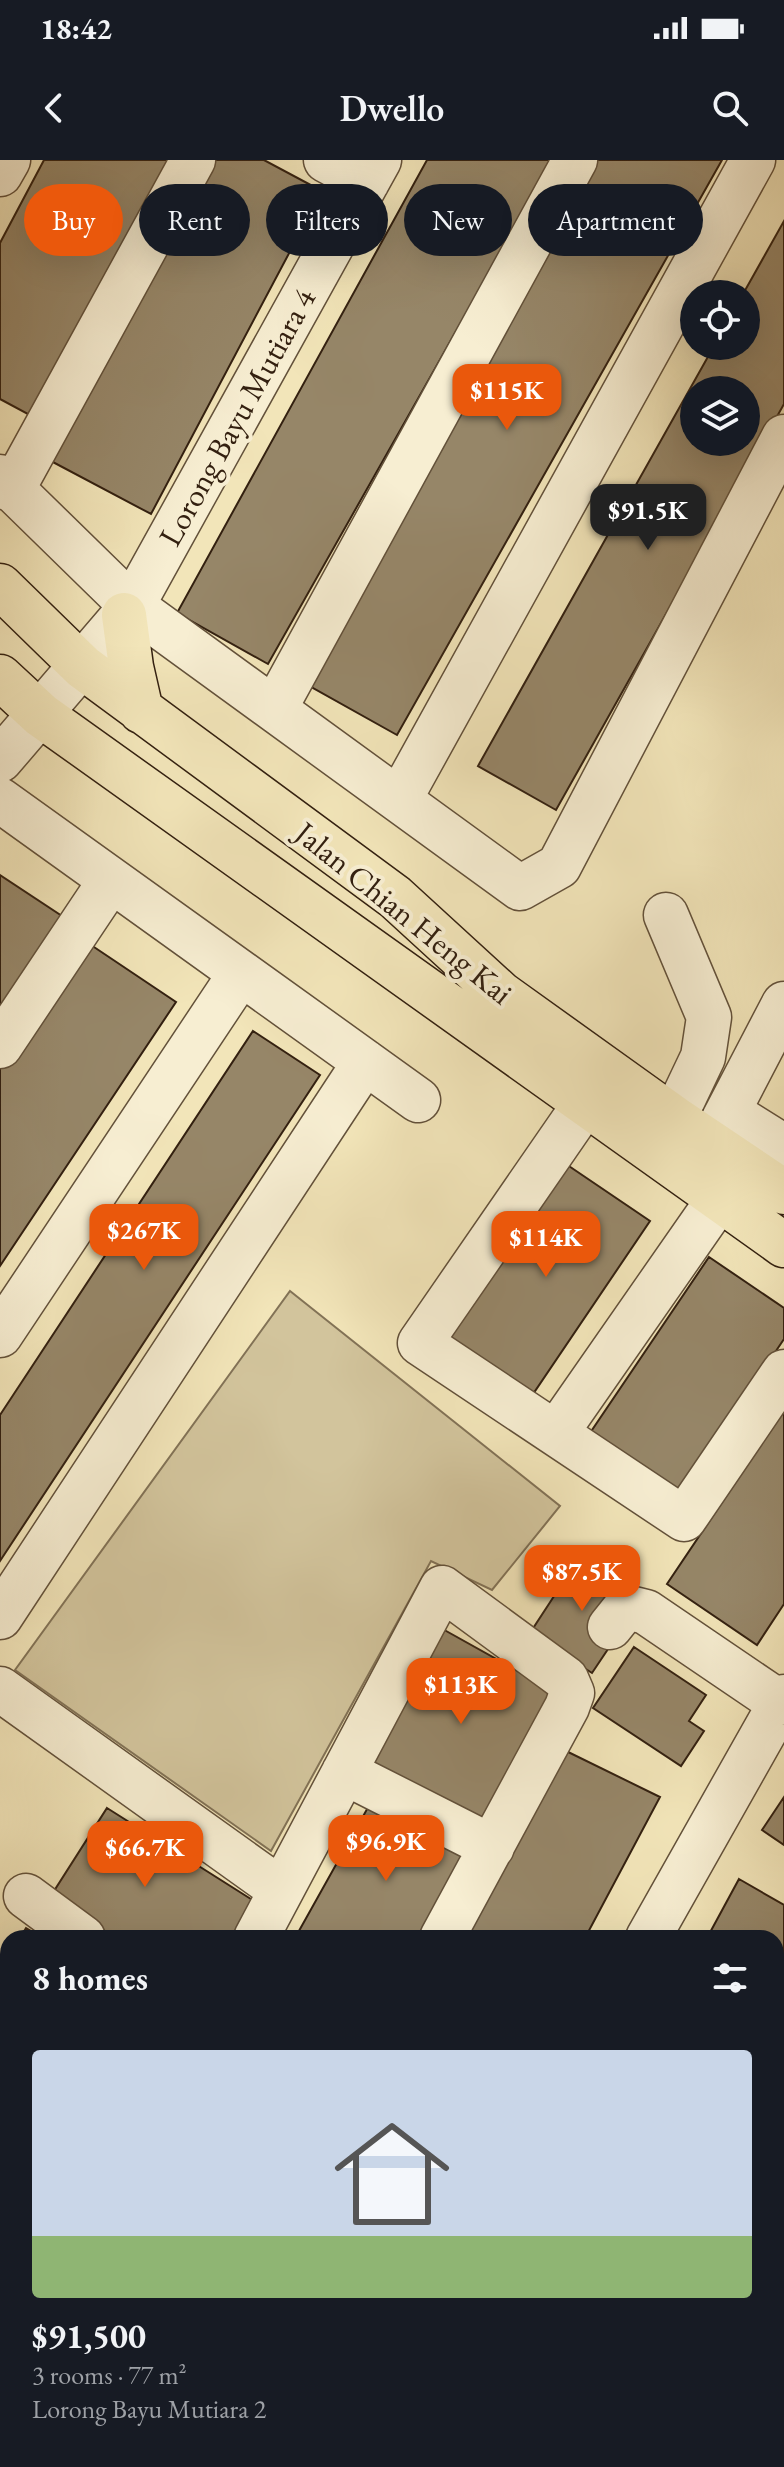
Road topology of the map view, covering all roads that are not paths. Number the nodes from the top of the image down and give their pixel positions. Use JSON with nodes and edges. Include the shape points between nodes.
{"nodes":[{"id":1,"x":8,"y":160,"type":"edge"},
{"id":2,"x":193,"y":160,"type":"edge"},
{"id":3,"x":326,"y":160,"type":"edge"},
{"id":4,"x":575,"y":160,"type":"edge"},
{"id":5,"x":753,"y":160,"type":"edge"},
{"id":6,"x":373,"y":171,"type":"edge"},
{"id":7,"x":0,"y":174,"type":"edge"},
{"id":8,"x":784,"y":437,"type":"edge"},
{"id":9,"x":6,"y":483,"type":"edge"},
{"id":10,"x":0,"y":586,"type":"edge"},
{"id":11,"x":128,"y":611,"type":"junction"},
{"id":12,"x":83,"y":667,"type":"junction"},
{"id":13,"x":0,"y":677,"type":"edge"},
{"id":14,"x":275,"y":708,"type":"junction"},
{"id":15,"x":141,"y":711,"type":"junction"},
{"id":16,"x":41,"y":715,"type":"junction"},
{"id":17,"x":0,"y":760,"type":"edge"},
{"id":18,"x":0,"y":800,"type":"edge"},
{"id":19,"x":399,"y":800,"type":"junction"},
{"id":20,"x":111,"y":880,"type":"junction"},
{"id":21,"x":666,"y":915,"type":"dead end"},
{"id":22,"x":241,"y":973,"type":"junction"},
{"id":23,"x":784,"y":1004,"type":"edge"},
{"id":24,"x":0,"y":1046,"type":"edge"},
{"id":25,"x":365,"y":1062,"type":"junction"},
{"id":26,"x":418,"y":1100,"type":"dead end"},
{"id":27,"x":585,"y":1104,"type":"junction"},
{"id":28,"x":674,"y":1118,"type":"junction"},
{"id":29,"x":720,"y":1128,"type":"junction"},
{"id":30,"x":784,"y":1147,"type":"edge"},
{"id":31,"x":784,"y":1192,"type":"edge"},
{"id":32,"x":719,"y":1199,"type":"junction"},
{"id":33,"x":784,"y":1245,"type":"edge"},
{"id":34,"x":0,"y":1335,"type":"edge"},
{"id":35,"x":784,"y":1372,"type":"edge"},
{"id":36,"x":556,"y":1433,"type":"junction"},
{"id":37,"x":0,"y":1617,"type":"edge"},
{"id":38,"x":610,"y":1627,"type":"dead end"},
{"id":39,"x":0,"y":1689,"type":"edge"},
{"id":40,"x":782,"y":1700,"type":"edge"},
{"id":41,"x":344,"y":1772,"type":"junction"},
{"id":42,"x":492,"y":1847,"type":"junction"},
{"id":43,"x":281,"y":1890,"type":"junction"},
{"id":44,"x":26,"y":1896,"type":"dead end"},
{"id":45,"x":72,"y":1930,"type":"edge"},
{"id":46,"x":260,"y":1930,"type":"edge"},
{"id":47,"x":446,"y":1930,"type":"edge"},
{"id":48,"x":653,"y":1930,"type":"edge"}],
"edges":[{"from":1,"to":7,"type":"street"},
{"from":2,"to":9,"type":"street"},
{"from":3,"to":6,"type":"street"},
{"from":4,"to":14,"type":"street"},
{"from":5,"to":19,"type":"street"},
{"from":6,"to":11,"type":"street","name":"Lorong Bayu Mutiara 4"},
{"from":8,"to":19,"type":"street","via":[[559,866],[520,888]]},
{"from":9,"to":11,"type":"street"},
{"from":10,"to":12,"type":"main road","name":"Jalan Chian Heng Kai"},
{"from":11,"to":12,"type":"street","name":"Lorong Bayu Mutiara 4"},
{"from":11,"to":14,"type":"street"},
{"from":11,"to":15,"type":"main road","via":[[131,667]]},
{"from":12,"to":15,"type":"main road","name":"Jalan Chian Heng Kai"},
{"from":12,"to":16,"type":"street","name":"Lorong Bayu Mutiara 4"},
{"from":13,"to":16,"type":"main road","name":"Jalan Chian Heng Kai"},
{"from":14,"to":19,"type":"street"},
{"from":15,"to":28,"type":"main road","name":"Jalan Chian Heng Kai","via":[[395,897],[501,994]]},
{"from":16,"to":17,"type":"street","name":"Lorong Bayu Mutiara 4"},
{"from":16,"to":27,"type":"main road","name":"Jalan Chian Heng Kai"},
{"from":18,"to":20,"type":"street"},
{"from":20,"to":22,"type":"street"},
{"from":20,"to":24,"type":"street"},
{"from":21,"to":28,"type":"street","via":[[709,1017],[703,1057]]},
{"from":22,"to":25,"type":"street"},
{"from":22,"to":34,"type":"street"},
{"from":23,"to":29,"type":"street"},
{"from":25,"to":26,"type":"street"},
{"from":25,"to":37,"type":"street"},
{"from":27,"to":32,"type":"main road","name":"Jalan Chian Heng Kai"},
{"from":27,"to":36,"type":"street","via":[[420,1343]]},
{"from":28,"to":29,"type":"main road","name":"Jalan Chian Heng Kai"},
{"from":29,"to":30,"type":"street"},
{"from":29,"to":31,"type":"main road","name":"Jalan Chian Heng Kai"},
{"from":32,"to":33,"type":"main road","name":"Jalan Chian Heng Kai"},
{"from":32,"to":36,"type":"street"},
{"from":35,"to":36,"type":"street","via":[[684,1519]]},
{"from":38,"to":40,"type":"street","via":[[626,1607],[646,1612]]},
{"from":39,"to":43,"type":"street"},
{"from":40,"to":48,"type":"street"},
{"from":41,"to":42,"type":"street"},
{"from":41,"to":42,"type":"street","via":[[442,1588],[566,1679],[572,1693]]},
{"from":41,"to":43,"type":"street"},
{"from":42,"to":47,"type":"street"},
{"from":43,"to":46,"type":"street"},
{"from":44,"to":45,"type":"street"}]}
